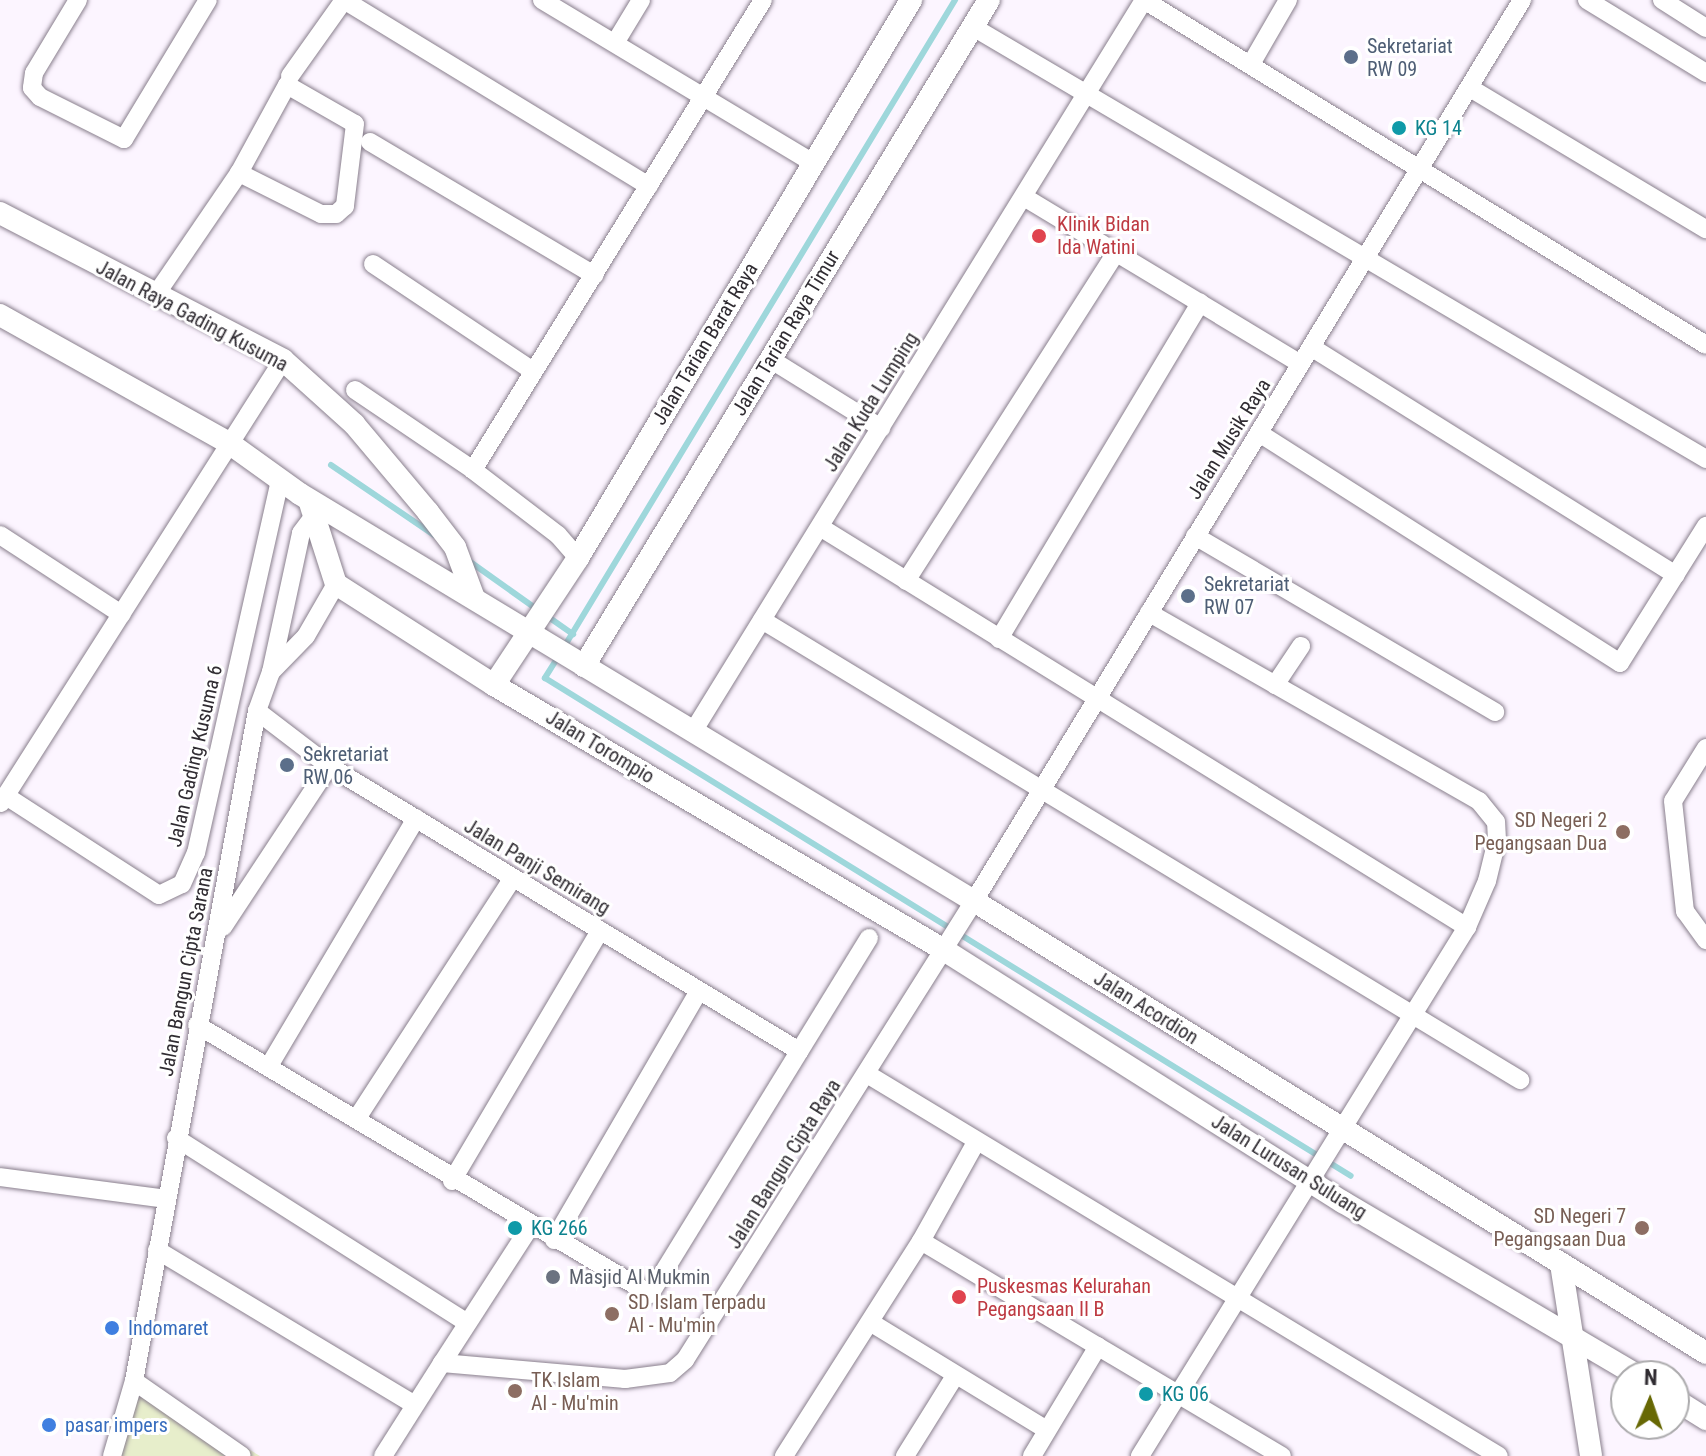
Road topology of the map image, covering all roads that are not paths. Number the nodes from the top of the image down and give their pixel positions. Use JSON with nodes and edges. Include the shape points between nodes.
{"nodes":[{"id":1,"x":78,"y":0,"type":"edge"},
{"id":2,"x":208,"y":0,"type":"edge"},
{"id":3,"x":344,"y":0,"type":"edge"},
{"id":4,"x":542,"y":0,"type":"edge"},
{"id":5,"x":641,"y":0,"type":"edge"},
{"id":6,"x":763,"y":0,"type":"edge"},
{"id":7,"x":911,"y":0,"type":"edge"},
{"id":8,"x":989,"y":0,"type":"edge"},
{"id":9,"x":1144,"y":0,"type":"edge"},
{"id":10,"x":1288,"y":0,"type":"edge"},
{"id":11,"x":1522,"y":0,"type":"edge"},
{"id":12,"x":1587,"y":0,"type":"edge"},
{"id":13,"x":1662,"y":0,"type":"edge"},
{"id":14,"x":973,"y":27,"type":"junction"},
{"id":15,"x":1706,"y":28,"type":"edge"},
{"id":16,"x":615,"y":43,"type":"junction"},
{"id":17,"x":1251,"y":64,"type":"junction"},
{"id":18,"x":1706,"y":73,"type":"edge"},
{"id":19,"x":289,"y":81,"type":"junction"},
{"id":20,"x":1470,"y":88,"type":"junction"},
{"id":21,"x":705,"y":96,"type":"junction"},
{"id":22,"x":1085,"y":97,"type":"junction"},
{"id":23,"x":370,"y":142,"type":"dead end"},
{"id":24,"x":813,"y":163,"type":"junction"},
{"id":25,"x":1421,"y":166,"type":"junction"},
{"id":26,"x":239,"y":173,"type":"junction"},
{"id":27,"x":649,"y":186,"type":"junction"},
{"id":28,"x":1024,"y":197,"type":"junction"},
{"id":29,"x":0,"y":213,"type":"edge"},
{"id":30,"x":1706,"y":229,"type":"edge"},
{"id":31,"x":1116,"y":252,"type":"junction"},
{"id":32,"x":1366,"y":256,"type":"junction"},
{"id":33,"x":373,"y":264,"type":"dead end"},
{"id":34,"x":594,"y":275,"type":"junction"},
{"id":35,"x":155,"y":296,"type":"junction"},
{"id":36,"x":1200,"y":303,"type":"junction"},
{"id":37,"x":0,"y":315,"type":"edge"},
{"id":38,"x":1706,"y":345,"type":"edge"},
{"id":39,"x":1311,"y":347,"type":"junction"},
{"id":40,"x":770,"y":359,"type":"junction"},
{"id":41,"x":283,"y":360,"type":"junction"},
{"id":42,"x":1301,"y":364,"type":"junction"},
{"id":43,"x":533,"y":371,"type":"junction"},
{"id":44,"x":355,"y":390,"type":"dead end"},
{"id":45,"x":881,"y":428,"type":"junction"},
{"id":46,"x":1259,"y":433,"type":"junction"},
{"id":47,"x":229,"y":443,"type":"junction"},
{"id":48,"x":1706,"y":459,"type":"edge"},
{"id":49,"x":473,"y":470,"type":"junction"},
{"id":50,"x":280,"y":479,"type":"junction"},
{"id":51,"x":314,"y":507,"type":"junction"},
{"id":52,"x":1706,"y":526,"type":"edge"},
{"id":53,"x":820,"y":527,"type":"junction"},
{"id":54,"x":0,"y":535,"type":"edge"},
{"id":55,"x":1195,"y":536,"type":"junction"},
{"id":56,"x":578,"y":558,"type":"junction"},
{"id":57,"x":1676,"y":575,"type":"junction"},
{"id":58,"x":906,"y":581,"type":"junction"},
{"id":59,"x":336,"y":584,"type":"junction"},
{"id":60,"x":474,"y":598,"type":"junction"},
{"id":61,"x":1149,"y":613,"type":"junction"},
{"id":62,"x":121,"y":614,"type":"junction"},
{"id":63,"x":762,"y":620,"type":"junction"},
{"id":64,"x":538,"y":623,"type":"junction"},
{"id":65,"x":999,"y":639,"type":"junction"},
{"id":66,"x":1301,"y":646,"type":"dead end"},
{"id":67,"x":579,"y":663,"type":"junction"},
{"id":68,"x":271,"y":672,"type":"junction"},
{"id":69,"x":494,"y":685,"type":"junction"},
{"id":70,"x":1275,"y":685,"type":"junction"},
{"id":71,"x":1097,"y":700,"type":"junction"},
{"id":72,"x":257,"y":711,"type":"junction"},
{"id":73,"x":1495,"y":712,"type":"dead end"},
{"id":74,"x":694,"y":730,"type":"junction"},
{"id":75,"x":1706,"y":748,"type":"edge"},
{"id":76,"x":329,"y":766,"type":"junction"},
{"id":77,"x":1041,"y":791,"type":"junction"},
{"id":78,"x":3,"y":801,"type":"edge"},
{"id":79,"x":416,"y":818,"type":"junction"},
{"id":80,"x":513,"y":878,"type":"junction"},
{"id":81,"x":972,"y":904,"type":"junction"},
{"id":82,"x":1467,"y":927,"type":"junction"},
{"id":83,"x":600,"y":931,"type":"junction"},
{"id":84,"x":218,"y":934,"type":"junction"},
{"id":85,"x":869,"y":938,"type":"dead end"},
{"id":86,"x":1706,"y":940,"type":"edge"},
{"id":87,"x":946,"y":946,"type":"junction"},
{"id":88,"x":698,"y":993,"type":"junction"},
{"id":89,"x":1415,"y":1012,"type":"junction"},
{"id":90,"x":197,"y":1025,"type":"junction"},
{"id":91,"x":799,"y":1051,"type":"junction"},
{"id":92,"x":269,"y":1066,"type":"junction"},
{"id":93,"x":867,"y":1074,"type":"junction"},
{"id":94,"x":1520,"y":1080,"type":"dead end"},
{"id":95,"x":357,"y":1118,"type":"junction"},
{"id":96,"x":176,"y":1138,"type":"junction"},
{"id":97,"x":1339,"y":1140,"type":"junction"},
{"id":98,"x":976,"y":1142,"type":"junction"},
{"id":99,"x":0,"y":1177,"type":"edge"},
{"id":100,"x":1316,"y":1177,"type":"junction"},
{"id":101,"x":452,"y":1181,"type":"junction"},
{"id":102,"x":166,"y":1199,"type":"junction"},
{"id":103,"x":530,"y":1227,"type":"junction"},
{"id":104,"x":554,"y":1240,"type":"junction"},
{"id":105,"x":921,"y":1241,"type":"junction"},
{"id":106,"x":157,"y":1250,"type":"junction"},
{"id":107,"x":1561,"y":1264,"type":"junction"},
{"id":108,"x":1241,"y":1297,"type":"junction"},
{"id":109,"x":870,"y":1322,"type":"junction"},
{"id":110,"x":467,"y":1323,"type":"junction"},
{"id":111,"x":1573,"y":1335,"type":"junction"},
{"id":112,"x":1098,"y":1346,"type":"junction"},
{"id":113,"x":1706,"y":1353,"type":"edge"},
{"id":114,"x":1613,"y":1360,"type":"edge"},
{"id":115,"x":442,"y":1363,"type":"junction"},
{"id":116,"x":955,"y":1376,"type":"junction"},
{"id":117,"x":134,"y":1381,"type":"junction"},
{"id":118,"x":1179,"y":1396,"type":"junction"},
{"id":119,"x":413,"y":1404,"type":"junction"},
{"id":120,"x":1047,"y":1430,"type":"junction"},
{"id":121,"x":1275,"y":1454,"type":"edge"},
{"id":122,"x":112,"y":1456,"type":"edge"},
{"id":123,"x":242,"y":1456,"type":"edge"},
{"id":124,"x":383,"y":1456,"type":"edge"},
{"id":125,"x":784,"y":1456,"type":"edge"},
{"id":126,"x":905,"y":1456,"type":"edge"},
{"id":127,"x":1032,"y":1456,"type":"edge"},
{"id":128,"x":1140,"y":1456,"type":"edge"},
{"id":129,"x":1499,"y":1456,"type":"edge"},
{"id":130,"x":1591,"y":1456,"type":"edge"}],
"edges":[{"from":1,"to":2,"type":"street","via":[[34,73],[32,88],[110,136],[129,137]]},
{"from":3,"to":19,"type":"street"},
{"from":3,"to":27,"type":"street"},
{"from":4,"to":16,"type":"street"},
{"from":5,"to":16,"type":"street"},
{"from":6,"to":21,"type":"street"},
{"from":7,"to":24,"type":"street","name":"Jalan Tarian Barat Raya"},
{"from":8,"to":14,"type":"street","name":"Jalan Tarian Raya Timur"},
{"from":9,"to":17,"type":"street"},
{"from":9,"to":22,"type":"street","name":"Jalan Kuda Lumping"},
{"from":10,"to":17,"type":"street"},
{"from":11,"to":20,"type":"street","name":"Jalan Musik Raya"},
{"from":12,"to":18,"type":"street"},
{"from":13,"to":15,"type":"street"},
{"from":14,"to":22,"type":"street"},
{"from":14,"to":40,"type":"street","name":"Jalan Tarian Raya Timur"},
{"from":16,"to":21,"type":"street"},
{"from":17,"to":25,"type":"street"},
{"from":19,"to":26,"type":"street"},
{"from":19,"to":26,"type":"street","via":[[355,124],[345,206],[336,214],[321,214]]},
{"from":20,"to":25,"type":"street","name":"Jalan Musik Raya"},
{"from":20,"to":30,"type":"street"},
{"from":21,"to":24,"type":"street"},
{"from":21,"to":27,"type":"street"},
{"from":22,"to":28,"type":"street","name":"Jalan Kuda Lumping"},
{"from":22,"to":32,"type":"street"},
{"from":23,"to":34,"type":"street"},
{"from":24,"to":56,"type":"street","name":"Jalan Tarian Barat Raya"},
{"from":25,"to":32,"type":"street","name":"Jalan Musik Raya"},
{"from":25,"to":38,"type":"street"},
{"from":26,"to":35,"type":"street"},
{"from":27,"to":34,"type":"street"},
{"from":28,"to":31,"type":"street"},
{"from":28,"to":45,"type":"street","name":"Jalan Kuda Lumping"},
{"from":29,"to":35,"type":"street","name":"Jalan Raya Gading Kusuma"},
{"from":31,"to":36,"type":"street"},
{"from":31,"to":58,"type":"street"},
{"from":32,"to":39,"type":"street","name":"Jalan Musik Raya"},
{"from":32,"to":48,"type":"street"},
{"from":33,"to":43,"type":"street"},
{"from":34,"to":43,"type":"street"},
{"from":35,"to":41,"type":"street","name":"Jalan Raya Gading Kusuma"},
{"from":36,"to":42,"type":"street"},
{"from":36,"to":65,"type":"street"},
{"from":37,"to":47,"type":"street"},
{"from":39,"to":42,"type":"street","name":"Jalan Musik Raya"},
{"from":39,"to":57,"type":"street"},
{"from":40,"to":45,"type":"street"},
{"from":40,"to":67,"type":"street","name":"Jalan Tarian Raya Timur"},
{"from":41,"to":47,"type":"street"},
{"from":41,"to":60,"type":"street","name":"Jalan Raya Gading Kusuma","via":[[354,424],[455,547]]},
{"from":42,"to":46,"type":"street","name":"Jalan Musik Raya"},
{"from":43,"to":49,"type":"street"},
{"from":44,"to":49,"type":"street"},
{"from":45,"to":53,"type":"street","name":"Jalan Kuda Lumping"},
{"from":46,"to":55,"type":"street","name":"Jalan Musik Raya"},
{"from":46,"to":57,"type":"street","via":[[1620,663]]},
{"from":47,"to":50,"type":"street"},
{"from":47,"to":62,"type":"street"},
{"from":49,"to":56,"type":"street","via":[[558,535]]},
{"from":50,"to":51,"type":"street"},
{"from":50,"to":78,"type":"street","name":"Jalan Gading Kusuma 6","via":[[196,853],[182,884],[159,895]]},
{"from":51,"to":59,"type":"street"},
{"from":51,"to":60,"type":"street"},
{"from":51,"to":68,"type":"street","name":"Jalan Bangun Cipta Sarana","via":[[301,533]]},
{"from":52,"to":57,"type":"street"},
{"from":53,"to":58,"type":"street"},
{"from":53,"to":63,"type":"street","name":"Jalan Kuda Lumping"},
{"from":54,"to":62,"type":"street"},
{"from":55,"to":61,"type":"street","name":"Jalan Musik Raya"},
{"from":55,"to":73,"type":"street"},
{"from":56,"to":64,"type":"street","name":"Jalan Tarian Barat Raya"},
{"from":58,"to":65,"type":"street"},
{"from":59,"to":68,"type":"street","via":[[306,636]]},
{"from":59,"to":69,"type":"street","name":"Jalan Torompio"},
{"from":60,"to":64,"type":"street"},
{"from":61,"to":70,"type":"street"},
{"from":61,"to":71,"type":"street","name":"Jalan Musik Raya"},
{"from":62,"to":78,"type":"street"},
{"from":63,"to":74,"type":"street","name":"Jalan Kuda Lumping"},
{"from":63,"to":77,"type":"street"},
{"from":64,"to":67,"type":"street"},
{"from":64,"to":69,"type":"street","name":"Jalan Tarian Barat Raya"},
{"from":65,"to":71,"type":"street"},
{"from":66,"to":70,"type":"street"},
{"from":67,"to":74,"type":"street","name":"Jalan Acordion"},
{"from":68,"to":72,"type":"street","name":"Jalan Bangun Cipta Sarana"},
{"from":69,"to":87,"type":"street","name":"Jalan Torompio"},
{"from":70,"to":82,"type":"street","via":[[1479,801],[1496,822],[1487,881]]},
{"from":71,"to":77,"type":"street","name":"Jalan Musik Raya"},
{"from":71,"to":82,"type":"street"},
{"from":72,"to":76,"type":"street","name":"Jalan Panji Semirang"},
{"from":72,"to":84,"type":"street","name":"Jalan Bangun Cipta Sarana"},
{"from":74,"to":81,"type":"street","name":"Jalan Acordion"},
{"from":75,"to":86,"type":"street","via":[[1673,801],[1685,911]]},
{"from":76,"to":79,"type":"street","name":"Jalan Panji Semirang"},
{"from":76,"to":84,"type":"street"},
{"from":77,"to":81,"type":"street","name":"Jalan Musik Raya"},
{"from":77,"to":89,"type":"street"},
{"from":79,"to":80,"type":"street","name":"Jalan Panji Semirang"},
{"from":79,"to":92,"type":"street"},
{"from":80,"to":83,"type":"street","name":"Jalan Panji Semirang"},
{"from":80,"to":95,"type":"street"},
{"from":81,"to":87,"type":"street","name":"Jalan Bangun Cipta Raya"},
{"from":81,"to":97,"type":"street","name":"Jalan Acordion"},
{"from":82,"to":89,"type":"street"},
{"from":83,"to":88,"type":"street","name":"Jalan Panji Semirang"},
{"from":83,"to":101,"type":"street"},
{"from":84,"to":90,"type":"street","name":"Jalan Bangun Cipta Sarana"},
{"from":85,"to":91,"type":"street"},
{"from":87,"to":93,"type":"street","name":"Jalan Bangun Cipta Raya"},
{"from":87,"to":100,"type":"street","name":"Jalan Lurusan Suluang"},
{"from":88,"to":91,"type":"street","name":"Jalan Panji Semirang"},
{"from":88,"to":104,"type":"street"},
{"from":89,"to":94,"type":"street"},
{"from":89,"to":97,"type":"street"},
{"from":90,"to":92,"type":"street"},
{"from":90,"to":96,"type":"street","name":"Jalan Bangun Cipta Sarana"},
{"from":91,"to":104,"type":"street","via":[[650,1294]]},
{"from":92,"to":95,"type":"street"},
{"from":93,"to":98,"type":"street"},
{"from":93,"to":115,"type":"street","name":"Jalan Bangun Cipta Raya","via":[[685,1360],[670,1373],[625,1379]]},
{"from":95,"to":101,"type":"street"},
{"from":96,"to":102,"type":"street","name":"Jalan Bangun Cipta Sarana"},
{"from":96,"to":110,"type":"street"},
{"from":97,"to":100,"type":"street"},
{"from":97,"to":107,"type":"street","name":"Jalan Acordion"},
{"from":98,"to":105,"type":"street"},
{"from":98,"to":108,"type":"street"},
{"from":99,"to":102,"type":"street"},
{"from":100,"to":108,"type":"street"},
{"from":100,"to":111,"type":"street","name":"Jalan Lurusan Suluang"},
{"from":101,"to":103,"type":"street"},
{"from":102,"to":106,"type":"street","name":"Jalan Bangun Cipta Sarana"},
{"from":103,"to":104,"type":"street"},
{"from":103,"to":110,"type":"street"},
{"from":105,"to":109,"type":"street"},
{"from":105,"to":112,"type":"street"},
{"from":106,"to":117,"type":"street","name":"Jalan Bangun Cipta Sarana"},
{"from":106,"to":119,"type":"street"},
{"from":107,"to":111,"type":"street"},
{"from":107,"to":113,"type":"street","name":"Jalan Acordion"},
{"from":108,"to":118,"type":"street"},
{"from":108,"to":129,"type":"street"},
{"from":109,"to":116,"type":"street"},
{"from":109,"to":125,"type":"street"},
{"from":110,"to":115,"type":"street"},
{"from":111,"to":114,"type":"street","name":"Jalan Lurusan Suluang"},
{"from":111,"to":130,"type":"street"},
{"from":112,"to":118,"type":"street"},
{"from":112,"to":120,"type":"street"},
{"from":115,"to":119,"type":"street"},
{"from":116,"to":120,"type":"street"},
{"from":116,"to":126,"type":"street"},
{"from":117,"to":122,"type":"street","name":"Jalan Bangun Cipta Sarana"},
{"from":117,"to":123,"type":"street"},
{"from":118,"to":121,"type":"street"},
{"from":118,"to":128,"type":"street"},
{"from":119,"to":124,"type":"street"},
{"from":120,"to":127,"type":"street"}]}
